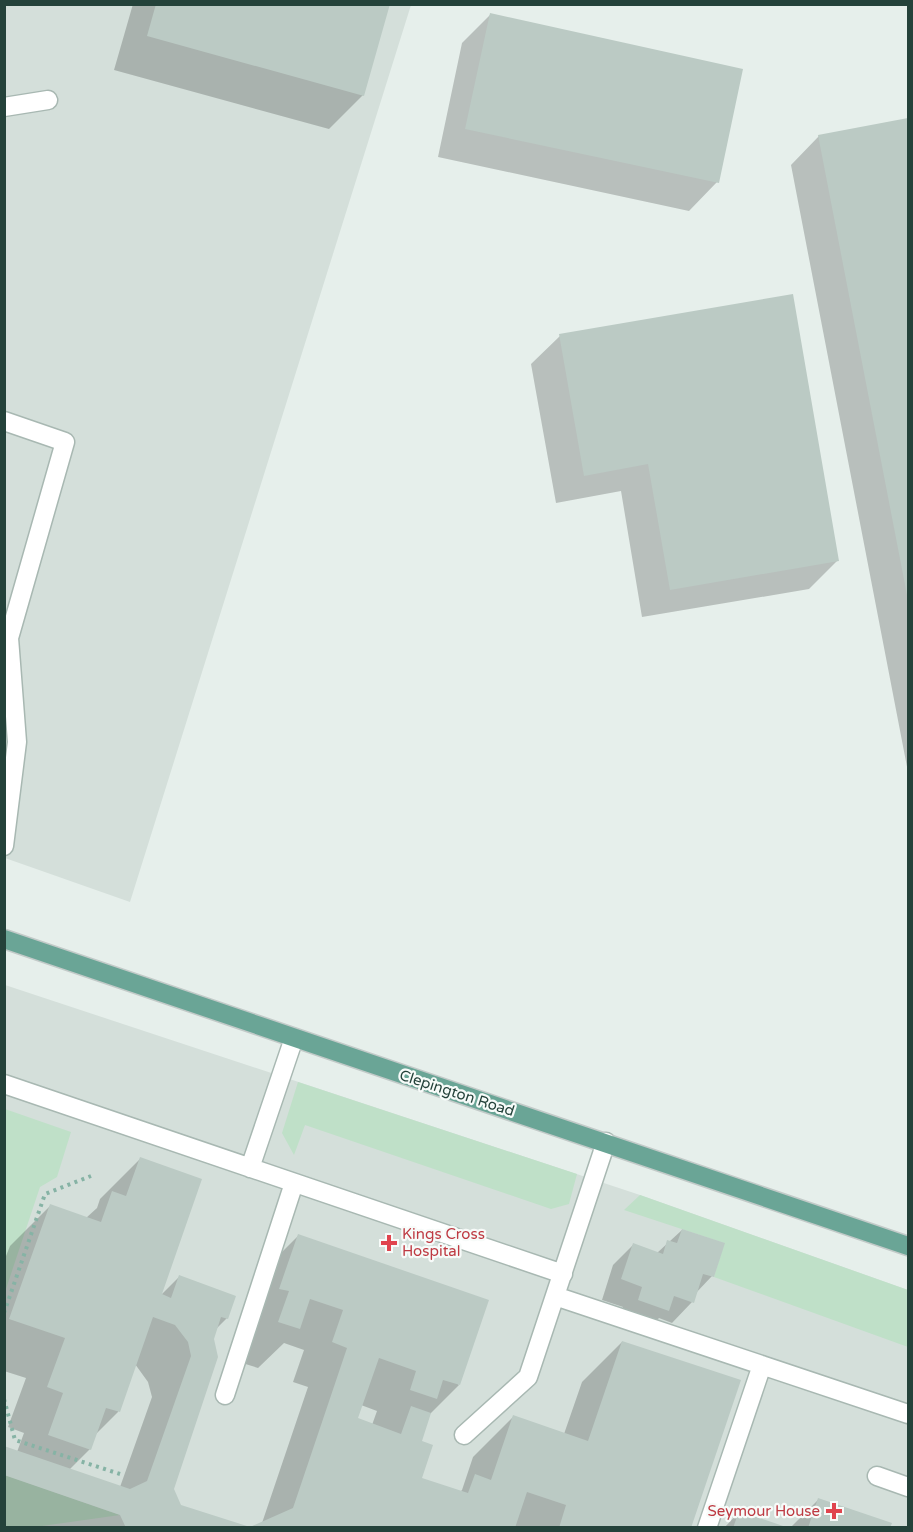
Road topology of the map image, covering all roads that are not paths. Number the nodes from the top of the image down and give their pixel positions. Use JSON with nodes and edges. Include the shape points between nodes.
{"nodes":[{"id":1,"x":48,"y":100,"type":"dead end"},
{"id":2,"x":4,"y":107,"type":"edge"},
{"id":3,"x":4,"y":421,"type":"edge"},
{"id":4,"x":4,"y":846,"type":"edge"},
{"id":5,"x":4,"y":939,"type":"edge"},
{"id":6,"x":294,"y":1038,"type":"junction"},
{"id":7,"x":4,"y":1084,"type":"edge"},
{"id":8,"x":606,"y":1142,"type":"junction"},
{"id":9,"x":250,"y":1168,"type":"junction"},
{"id":10,"x":294,"y":1183,"type":"junction"},
{"id":11,"x":909,"y":1246,"type":"edge"},
{"id":12,"x":563,"y":1274,"type":"junction"},
{"id":13,"x":555,"y":1296,"type":"junction"},
{"id":14,"x":762,"y":1365,"type":"junction"},
{"id":15,"x":225,"y":1395,"type":"dead end"},
{"id":16,"x":909,"y":1414,"type":"edge"},
{"id":17,"x":464,"y":1435,"type":"dead end"},
{"id":18,"x":877,"y":1476,"type":"dead end"},
{"id":19,"x":909,"y":1487,"type":"edge"},
{"id":20,"x":707,"y":1527,"type":"edge"}],
"edges":[{"from":1,"to":2,"type":"lane"},
{"from":3,"to":4,"type":"lane","via":[[65,442],[9,638],[17,742]]},
{"from":5,"to":6,"type":"main road","name":"Clepington Road"},
{"from":6,"to":8,"type":"main road","name":"Clepington Road"},
{"from":6,"to":9,"type":"lane"},
{"from":7,"to":9,"type":"lane"},
{"from":8,"to":11,"type":"main road","name":"Clepington Road"},
{"from":8,"to":12,"type":"lane"},
{"from":9,"to":10,"type":"lane"},
{"from":10,"to":12,"type":"lane"},
{"from":10,"to":15,"type":"lane"},
{"from":12,"to":13,"type":"lane"},
{"from":13,"to":14,"type":"lane"},
{"from":13,"to":17,"type":"lane","via":[[528,1377]]},
{"from":14,"to":16,"type":"lane"},
{"from":14,"to":20,"type":"lane"},
{"from":18,"to":19,"type":"lane"}]}
